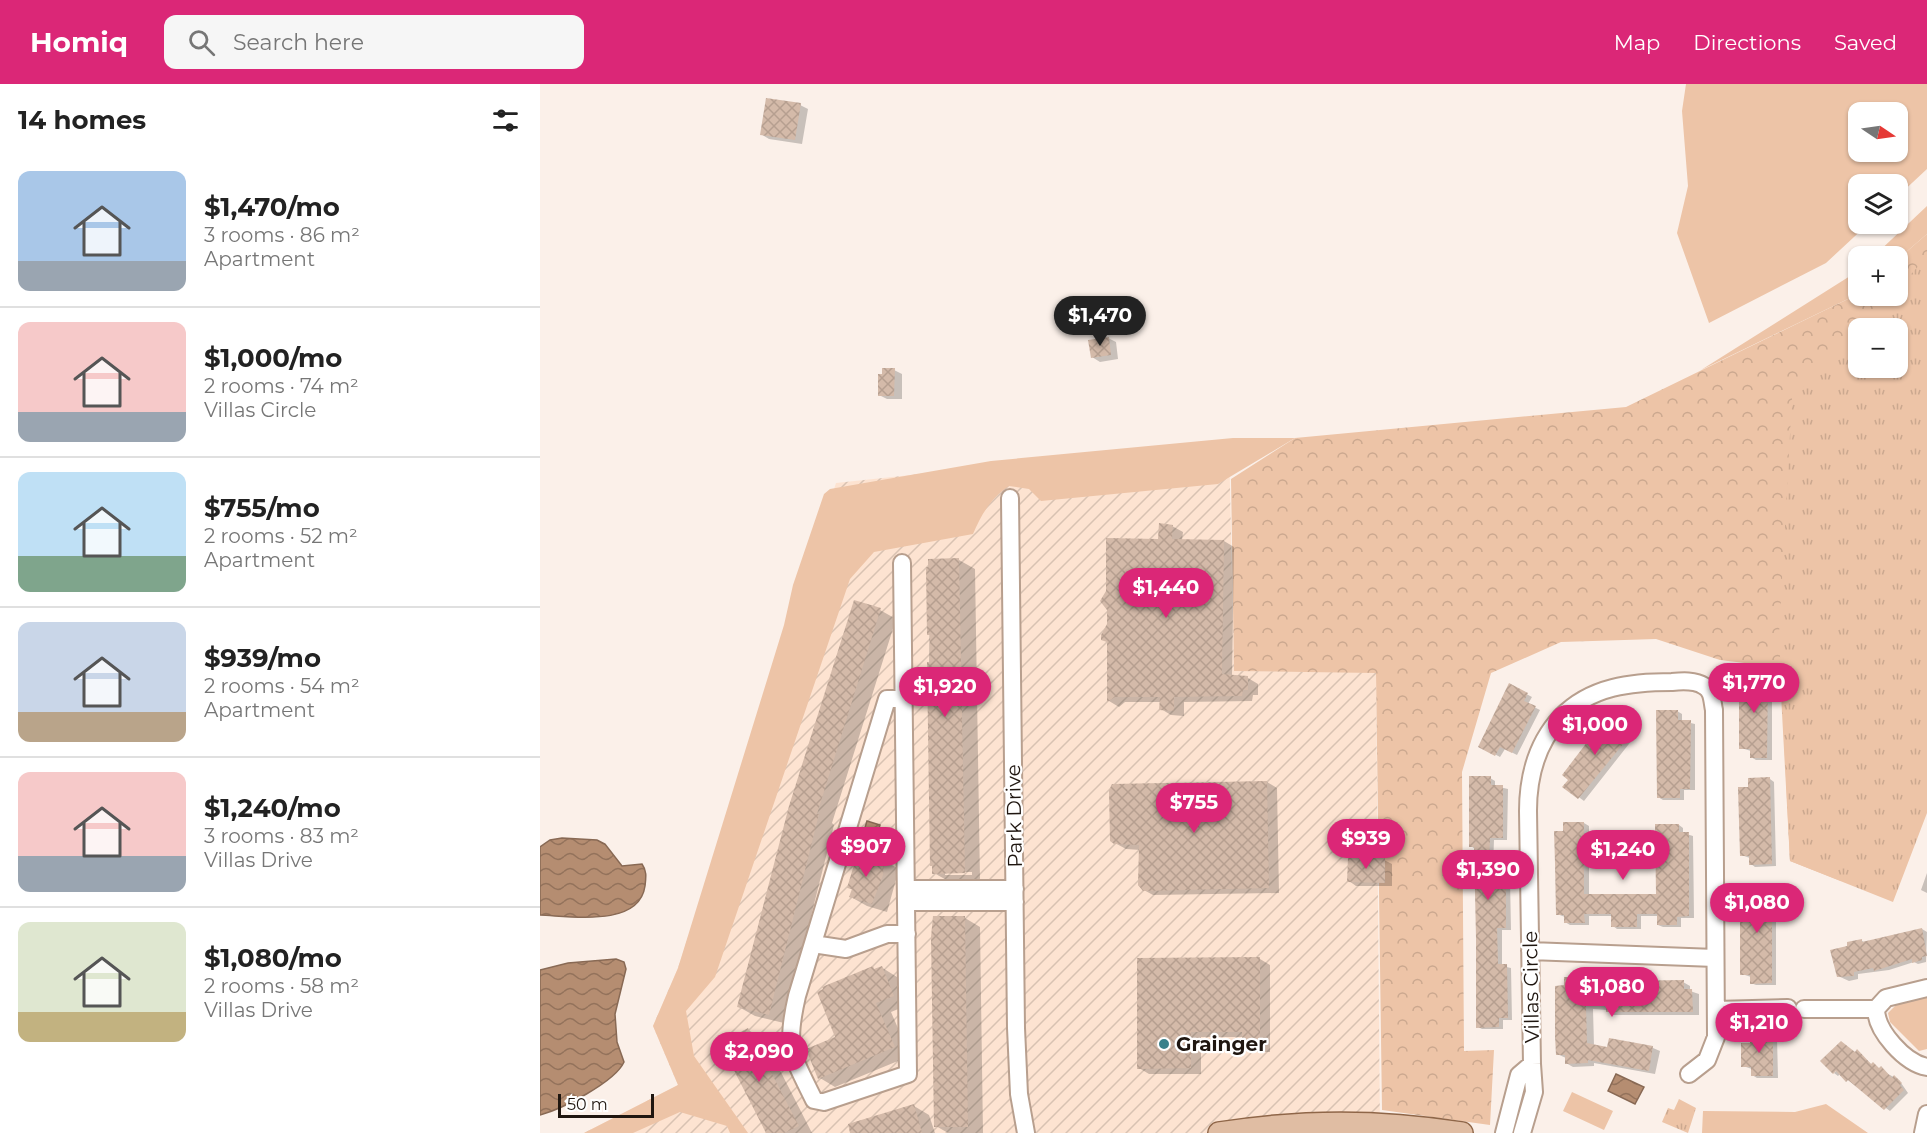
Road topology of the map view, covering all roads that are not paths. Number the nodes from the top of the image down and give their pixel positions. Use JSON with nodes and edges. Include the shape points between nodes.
{"nodes":[{"id":1,"x":1010,"y":498,"type":"dead end"},
{"id":2,"x":902,"y":563,"type":"dead end"},
{"id":3,"x":904,"y":699,"type":"junction"},
{"id":4,"x":1015,"y":895,"type":"junction"},
{"id":5,"x":906,"y":896,"type":"junction"},
{"id":6,"x":906,"y":934,"type":"junction"},
{"id":7,"x":813,"y":944,"type":"junction"},
{"id":8,"x":1530,"y":951,"type":"junction"},
{"id":9,"x":1715,"y":958,"type":"junction"},
{"id":10,"x":1927,"y":988,"type":"edge"},
{"id":11,"x":1876,"y":1009,"type":"junction"},
{"id":12,"x":1716,"y":1010,"type":"junction"},
{"id":13,"x":1532,"y":1064,"type":"junction"},
{"id":14,"x":1927,"y":1067,"type":"edge"},
{"id":15,"x":1689,"y":1074,"type":"dead end"},
{"id":16,"x":1927,"y":1114,"type":"edge"},
{"id":17,"x":1026,"y":1133,"type":"edge"},
{"id":18,"x":1219,"y":1133,"type":"edge"},
{"id":19,"x":1462,"y":1133,"type":"edge"},
{"id":20,"x":1504,"y":1133,"type":"edge"},
{"id":21,"x":1522,"y":1133,"type":"edge"},
{"id":22,"x":1923,"y":1133,"type":"edge"}],
"edges":[{"from":1,"to":4,"type":"street","name":"Park Drive"},
{"from":2,"to":3,"type":"street"},
{"from":3,"to":5,"type":"street"},
{"from":3,"to":7,"type":"street","via":[[887,699]]},
{"from":4,"to":5,"type":"street"},
{"from":4,"to":17,"type":"street","name":"Park Drive","via":[[1019,1094]]},
{"from":5,"to":6,"type":"street"},
{"from":6,"to":7,"type":"street","via":[[887,934],[846,950]]},
{"from":6,"to":7,"type":"street","via":[[908,1074],[824,1102],[813,1100],[792,1055],[789,1030]]},
{"from":8,"to":9,"type":"street"},
{"from":8,"to":9,"type":"street","name":"Villas Circle","via":[[1528,789],[1538,752],[1562,717],[1579,702],[1601,691],[1641,681],[1691,681],[1704,685],[1711,693],[1714,710]]},
{"from":8,"to":13,"type":"street","name":"Villas Circle"},
{"from":9,"to":12,"type":"street","name":"Villas Circle"},
{"from":10,"to":11,"type":"street","via":[[1886,998]]},
{"from":11,"to":12,"type":"street"},
{"from":11,"to":14,"type":"street","via":[[1880,1028],[1903,1052]]},
{"from":12,"to":15,"type":"street","name":"Villas Circle","via":[[1716,1037],[1707,1060]]},
{"from":13,"to":20,"type":"street","name":"Villas Circle","via":[[1519,1075]]},
{"from":13,"to":21,"type":"street","name":"Villas Circle","via":[[1534,1092]]},
{"from":16,"to":22,"type":"street"},
{"from":18,"to":19,"type":"main road","via":[[1335,1121]]}]}
